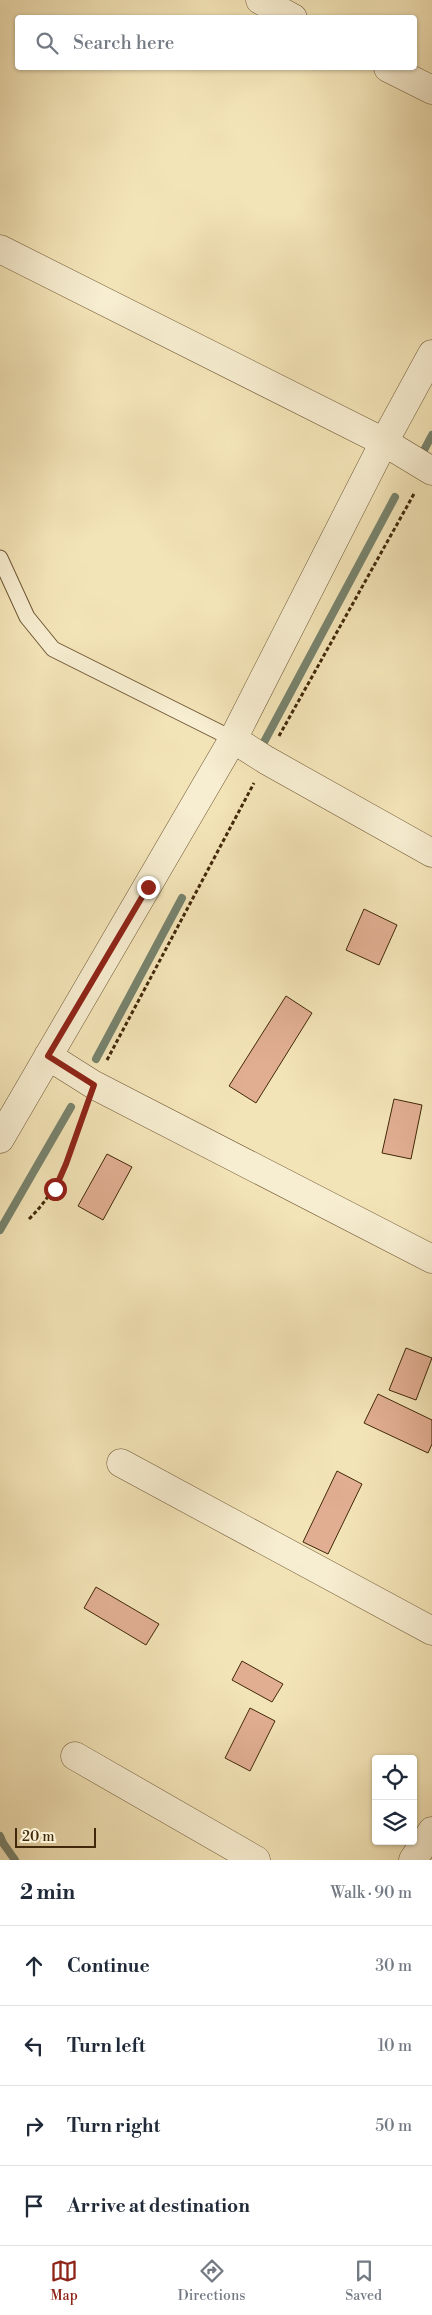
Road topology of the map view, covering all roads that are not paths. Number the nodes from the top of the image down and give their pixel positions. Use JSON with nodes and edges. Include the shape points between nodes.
{"nodes":[{"id":1,"x":260,"y":0,"type":"edge"},
{"id":2,"x":288,"y":15,"type":"edge"},
{"id":3,"x":392,"y":70,"type":"edge"},
{"id":4,"x":432,"y":90,"type":"edge"},
{"id":5,"x":0,"y":249,"type":"edge"},
{"id":6,"x":432,"y":354,"type":"edge"},
{"id":7,"x":384,"y":442,"type":"junction"},
{"id":8,"x":430,"y":470,"type":"edge"},
{"id":9,"x":0,"y":558,"type":"edge"},
{"id":10,"x":233,"y":739,"type":"junction"},
{"id":11,"x":432,"y":853,"type":"edge"},
{"id":12,"x":48,"y":1056,"type":"junction"},
{"id":13,"x":0,"y":1139,"type":"edge"},
{"id":14,"x":432,"y":1259,"type":"edge"},
{"id":15,"x":121,"y":1462,"type":"dead end"},
{"id":16,"x":432,"y":1630,"type":"edge"},
{"id":17,"x":75,"y":1756,"type":"dead end"},
{"id":18,"x":432,"y":1831,"type":"edge"},
{"id":19,"x":256,"y":1860,"type":"edge"},
{"id":20,"x":413,"y":1860,"type":"edge"}],
"edges":[{"from":1,"to":2,"type":"street"},
{"from":3,"to":4,"type":"street"},
{"from":5,"to":7,"type":"street"},
{"from":6,"to":7,"type":"street"},
{"from":7,"to":8,"type":"street"},
{"from":7,"to":10,"type":"street"},
{"from":9,"to":10,"type":"lane","via":[[27,617],[53,649]]},
{"from":10,"to":11,"type":"street"},
{"from":10,"to":12,"type":"street"},
{"from":12,"to":13,"type":"street"},
{"from":12,"to":14,"type":"street","via":[[94,1085]]},
{"from":15,"to":16,"type":"street"},
{"from":17,"to":19,"type":"street"},
{"from":18,"to":20,"type":"street"}]}
